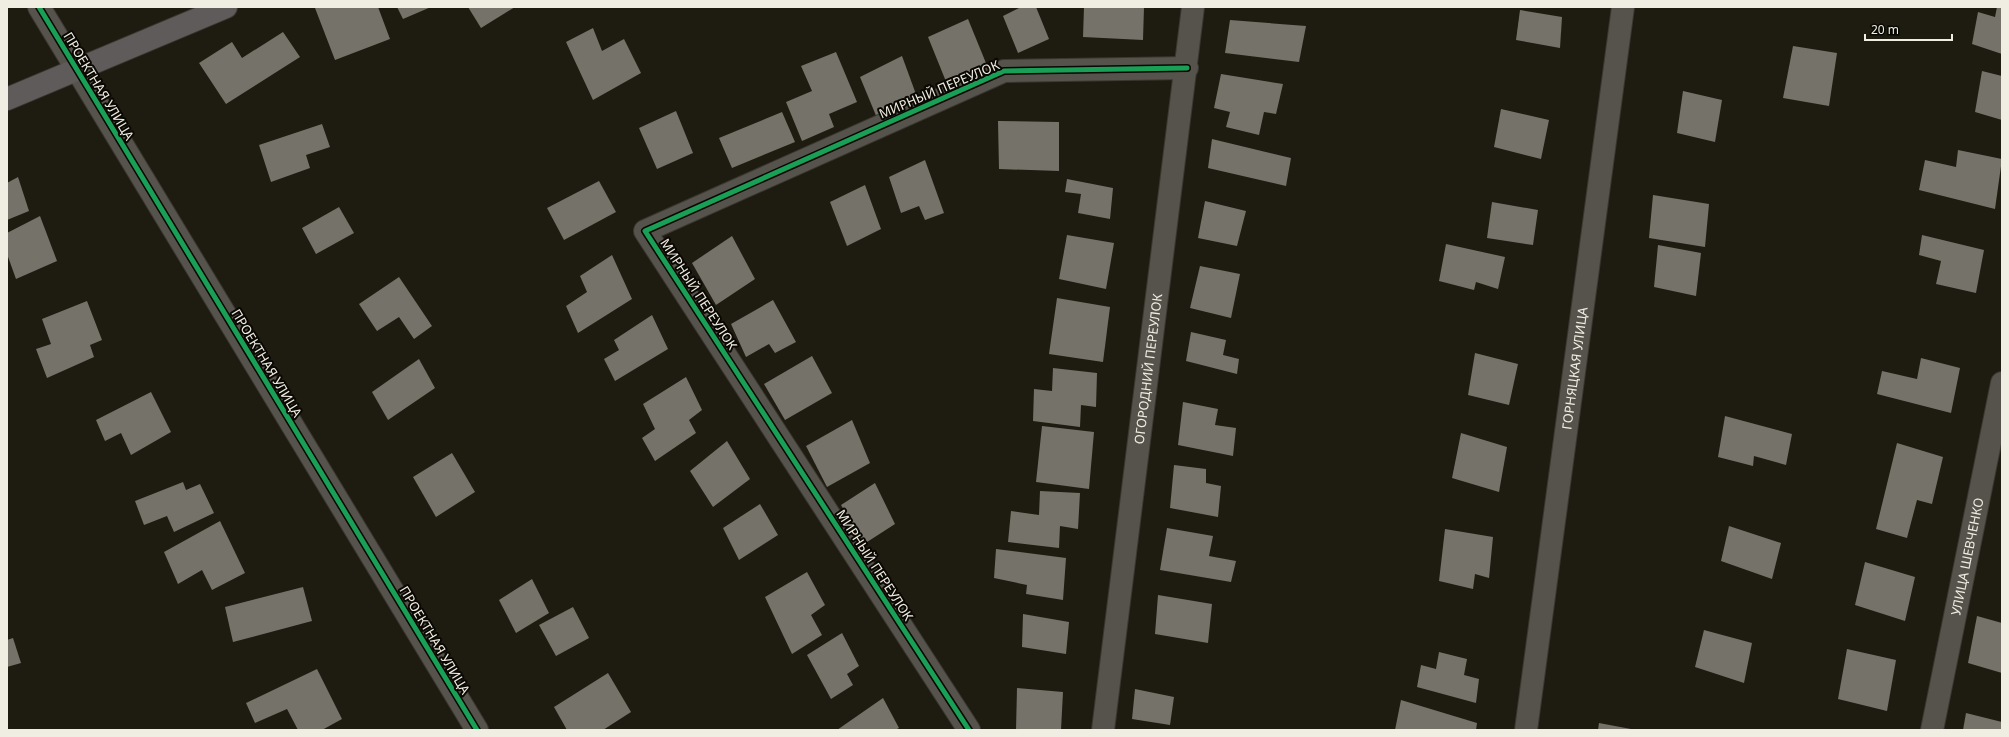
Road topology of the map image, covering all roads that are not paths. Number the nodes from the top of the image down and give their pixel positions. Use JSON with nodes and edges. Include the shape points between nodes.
{"nodes":[{"id":1,"x":39,"y":7,"type":"edge"},
{"id":2,"x":226,"y":7,"type":"edge"},
{"id":3,"x":1193,"y":7,"type":"edge"},
{"id":4,"x":1623,"y":7,"type":"edge"},
{"id":5,"x":1187,"y":68,"type":"junction"},
{"id":6,"x":77,"y":71,"type":"junction"},
{"id":7,"x":7,"y":99,"type":"edge"},
{"id":8,"x":2002,"y":383,"type":"edge"},
{"id":9,"x":477,"y":730,"type":"edge"},
{"id":10,"x":969,"y":730,"type":"edge"},
{"id":11,"x":1103,"y":730,"type":"edge"},
{"id":12,"x":1526,"y":730,"type":"edge"},
{"id":13,"x":1932,"y":730,"type":"edge"}],
"edges":[{"from":1,"to":6,"type":"street","name":"ПРОЕКТНАЯ УЛИЦА"},
{"from":2,"to":6,"type":"main road"},
{"from":3,"to":5,"type":"street","name":"ОГОРОДНИЙ ПЕРЕУЛОК"},
{"from":4,"to":12,"type":"street","name":"ГОРНЯЦКАЯ УЛИЦА"},
{"from":5,"to":10,"type":"street","name":"МИРНЫЙ ПЕРЕУЛОК","via":[[1004,71],[645,231]]},
{"from":5,"to":11,"type":"street","name":"ОГОРОДНИЙ ПЕРЕУЛОК"},
{"from":6,"to":7,"type":"main road"},
{"from":6,"to":9,"type":"street","name":"ПРОЕКТНАЯ УЛИЦА"},
{"from":8,"to":13,"type":"street","name":"УЛИЦА ШЕВЧЕНКО"}]}
